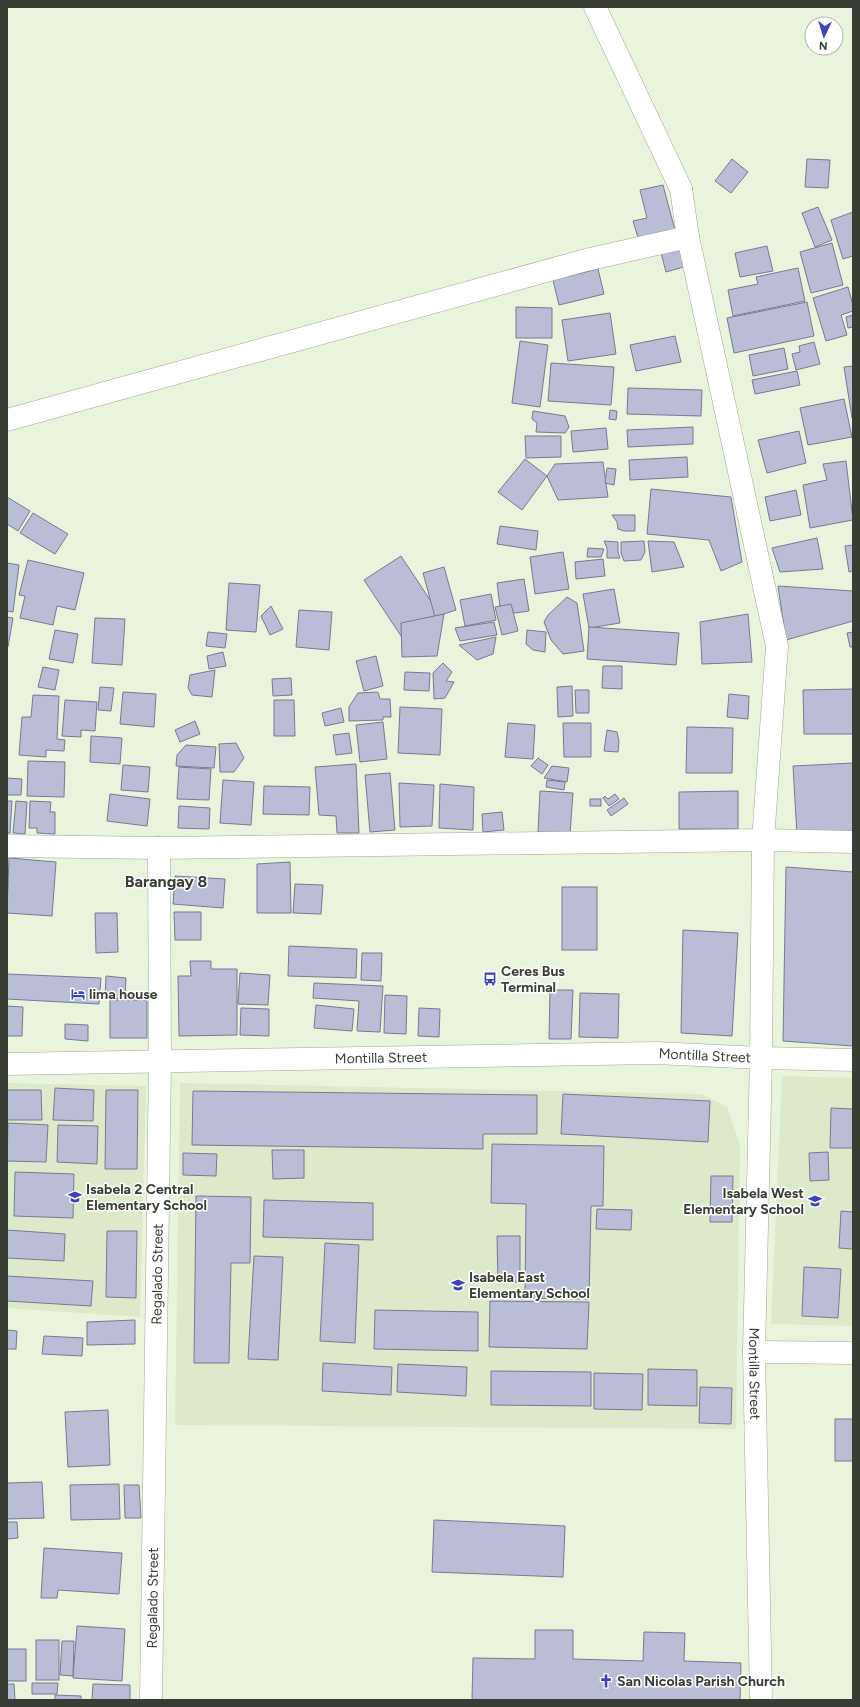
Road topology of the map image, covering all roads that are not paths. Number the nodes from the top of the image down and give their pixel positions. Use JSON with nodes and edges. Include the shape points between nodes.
{"nodes":[{"id":1,"x":595,"y":7,"type":"edge"},
{"id":2,"x":688,"y":237,"type":"junction"},
{"id":3,"x":7,"y":420,"type":"edge"},
{"id":4,"x":763,"y":840,"type":"junction"},
{"id":5,"x":853,"y":842,"type":"edge"},
{"id":6,"x":7,"y":846,"type":"edge"},
{"id":7,"x":159,"y":848,"type":"junction"},
{"id":8,"x":761,"y":1058,"type":"junction"},
{"id":9,"x":853,"y":1060,"type":"edge"},
{"id":10,"x":160,"y":1061,"type":"junction"},
{"id":11,"x":7,"y":1064,"type":"edge"},
{"id":12,"x":754,"y":1352,"type":"junction"},
{"id":13,"x":853,"y":1353,"type":"edge"},
{"id":14,"x":151,"y":1700,"type":"edge"},
{"id":15,"x":761,"y":1700,"type":"edge"}],
"edges":[{"from":1,"to":2,"type":"street","via":[[681,190]]},
{"from":2,"to":3,"type":"street","via":[[586,260]]},
{"from":2,"to":4,"type":"street","via":[[778,646]]},
{"from":4,"to":5,"type":"street"},
{"from":4,"to":7,"type":"street"},
{"from":4,"to":8,"type":"street"},
{"from":6,"to":7,"type":"street"},
{"from":7,"to":10,"type":"street","name":"Regalado Street"},
{"from":8,"to":9,"type":"street"},
{"from":8,"to":10,"type":"street","name":"Montilla Street","via":[[656,1053]]},
{"from":8,"to":12,"type":"street","name":"Montilla Street"},
{"from":10,"to":11,"type":"street","name":"Montilla Street"},
{"from":10,"to":14,"type":"street","name":"Regalado Street"},
{"from":12,"to":13,"type":"street"},
{"from":12,"to":15,"type":"street","name":"Montilla Street"}]}
